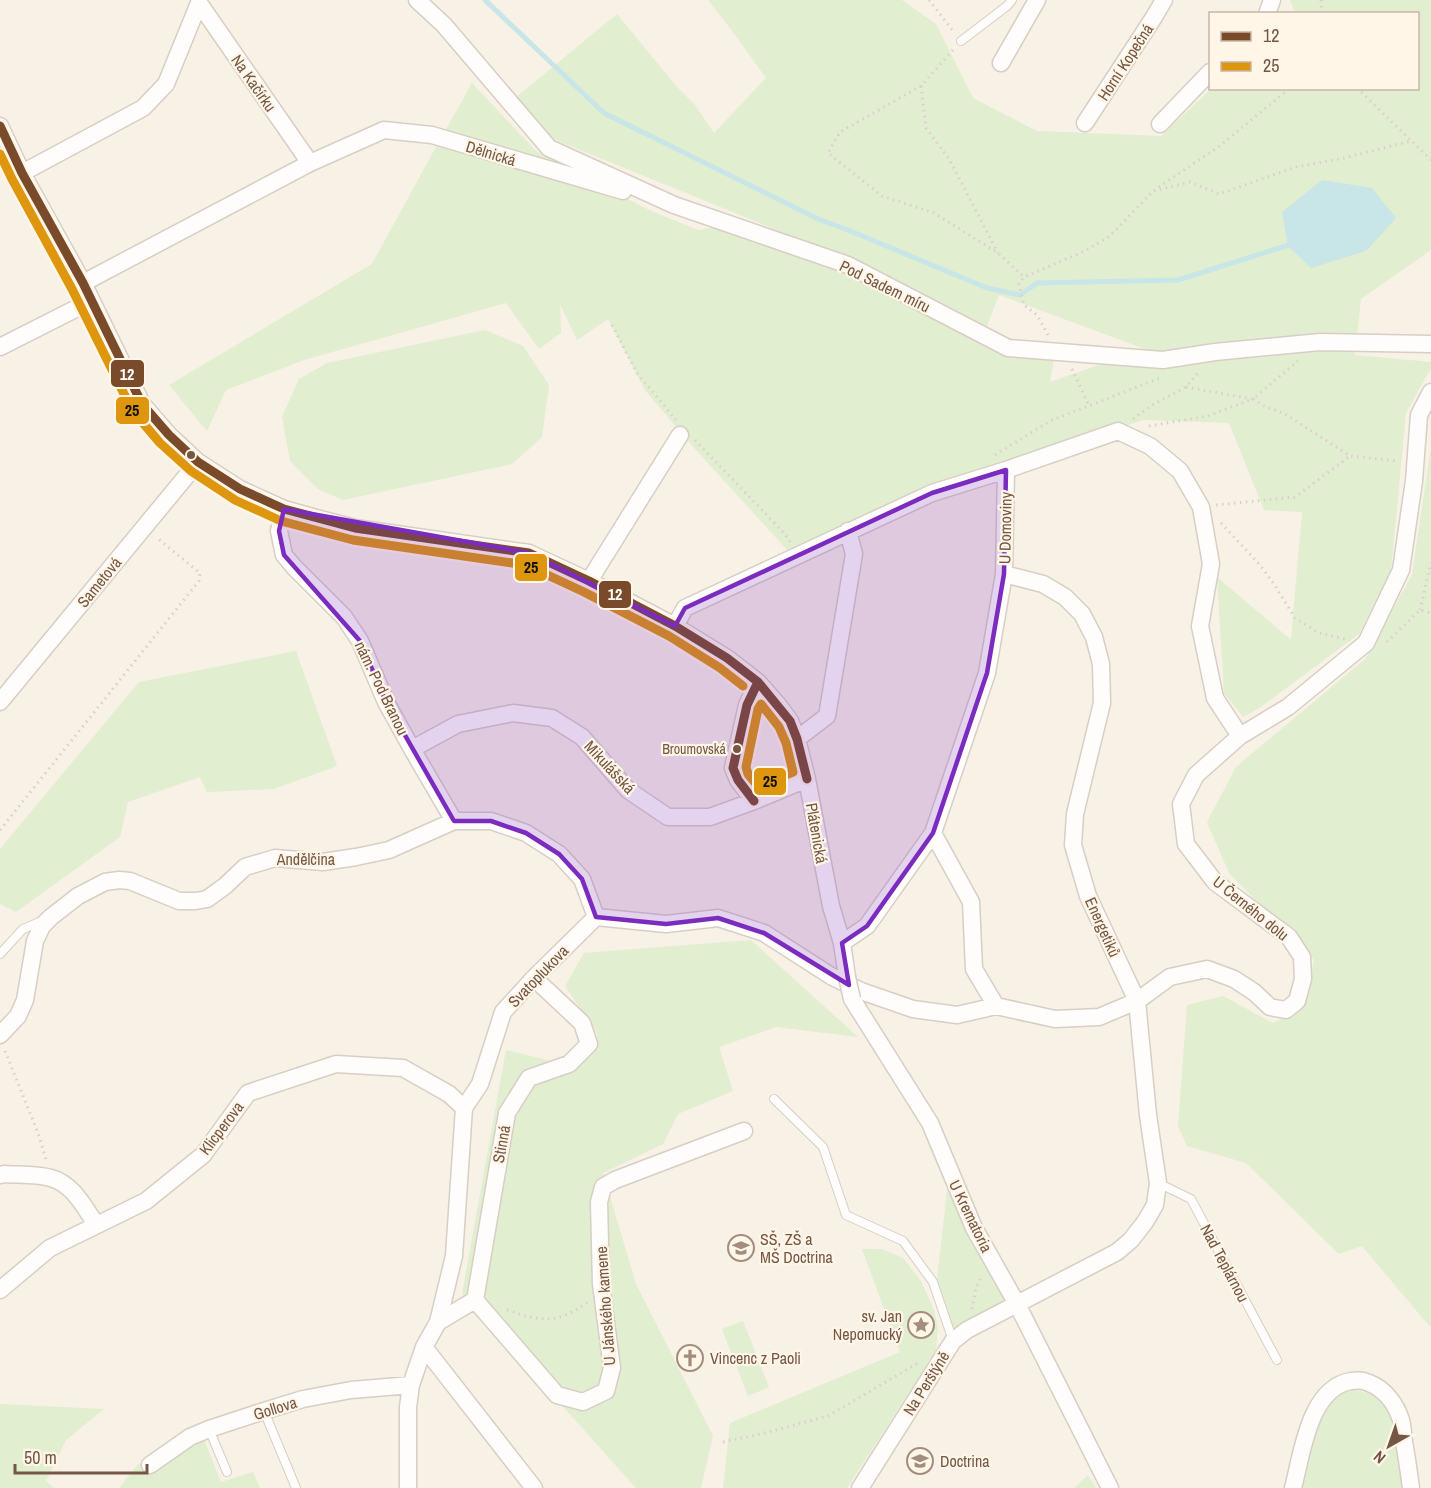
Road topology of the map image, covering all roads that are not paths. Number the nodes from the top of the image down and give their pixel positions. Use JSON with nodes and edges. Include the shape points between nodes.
{"nodes":[{"id":1,"x":419,"y":0,"type":"edge"},
{"id":2,"x":1012,"y":0,"type":"edge"},
{"id":3,"x":1037,"y":0,"type":"edge"},
{"id":4,"x":1164,"y":0,"type":"edge"},
{"id":5,"x":198,"y":2,"type":"edge"},
{"id":6,"x":961,"y":41,"type":"road end"},
{"id":7,"x":1001,"y":63,"type":"dead end"},
{"id":8,"x":1209,"y":73,"type":"edge"},
{"id":9,"x":1085,"y":123,"type":"dead end"},
{"id":10,"x":1160,"y":124,"type":"dead end"},
{"id":11,"x":0,"y":126,"type":"edge"},
{"id":12,"x":310,"y":163,"type":"junction"},
{"id":13,"x":22,"y":173,"type":"junction"},
{"id":14,"x":674,"y":206,"type":"junction"},
{"id":15,"x":82,"y":283,"type":"junction"},
{"id":16,"x":91,"y":301,"type":"junction"},
{"id":17,"x":1427,"y":341,"type":"edge"},
{"id":18,"x":0,"y":347,"type":"edge"},
{"id":19,"x":1431,"y":392,"type":"edge"},
{"id":20,"x":680,"y":435,"type":"dead end"},
{"id":21,"x":198,"y":462,"type":"junction"},
{"id":22,"x":1006,"y":470,"type":"junction"},
{"id":23,"x":284,"y":509,"type":"junction"},
{"id":24,"x":848,"y":531,"type":"junction"},
{"id":25,"x":1004,"y":574,"type":"junction"},
{"id":26,"x":589,"y":581,"type":"junction"},
{"id":27,"x":675,"y":626,"type":"junction"},
{"id":28,"x":758,"y":682,"type":"junction"},
{"id":29,"x":0,"y":702,"type":"edge"},
{"id":30,"x":1240,"y":736,"type":"junction"},
{"id":31,"x":797,"y":739,"type":"junction"},
{"id":32,"x":412,"y":749,"type":"junction"},
{"id":33,"x":807,"y":779,"type":"junction"},
{"id":34,"x":754,"y":801,"type":"junction"},
{"id":35,"x":454,"y":821,"type":"junction"},
{"id":36,"x":933,"y":833,"type":"junction"},
{"id":37,"x":51,"y":917,"type":"junction"},
{"id":38,"x":596,"y":917,"type":"junction"},
{"id":39,"x":842,"y":943,"type":"junction"},
{"id":40,"x":0,"y":954,"type":"edge"},
{"id":41,"x":534,"y":978,"type":"junction"},
{"id":42,"x":1137,"y":1001,"type":"junction"},
{"id":43,"x":996,"y":1006,"type":"junction"},
{"id":44,"x":2,"y":1042,"type":"edge"},
{"id":45,"x":774,"y":1099,"type":"dead end"},
{"id":46,"x":464,"y":1108,"type":"junction"},
{"id":47,"x":744,"y":1131,"type":"dead end"},
{"id":48,"x":0,"y":1175,"type":"edge"},
{"id":49,"x":1158,"y":1183,"type":"junction"},
{"id":50,"x":96,"y":1224,"type":"junction"},
{"id":51,"x":0,"y":1290,"type":"edge"},
{"id":52,"x":475,"y":1300,"type":"junction"},
{"id":53,"x":1017,"y":1304,"type":"junction"},
{"id":54,"x":438,"y":1322,"type":"junction"},
{"id":55,"x":953,"y":1341,"type":"junction"},
{"id":56,"x":424,"y":1347,"type":"junction"},
{"id":57,"x":1276,"y":1360,"type":"dead end"},
{"id":58,"x":411,"y":1385,"type":"junction"},
{"id":59,"x":264,"y":1411,"type":"junction"},
{"id":60,"x":209,"y":1429,"type":"junction"},
{"id":61,"x":150,"y":1464,"type":"dead end"},
{"id":62,"x":227,"y":1472,"type":"dead end"},
{"id":63,"x":296,"y":1488,"type":"edge"},
{"id":64,"x":408,"y":1488,"type":"edge"},
{"id":65,"x":534,"y":1488,"type":"edge"},
{"id":66,"x":860,"y":1488,"type":"edge"},
{"id":67,"x":1110,"y":1488,"type":"edge"},
{"id":68,"x":1293,"y":1488,"type":"edge"},
{"id":69,"x":1411,"y":1488,"type":"edge"}],
"edges":[{"from":1,"to":14,"type":"street","name":"Pod Sadem míru","via":[[549,147]]},
{"from":2,"to":6,"type":"lane"},
{"from":3,"to":7,"type":"street"},
{"from":4,"to":9,"type":"street","name":"Horní Kopečná"},
{"from":5,"to":12,"type":"street","name":"Na Kačírku"},
{"from":5,"to":13,"type":"street","name":"Na Kačírku","via":[[166,84],[142,108]]},
{"from":8,"to":10,"type":"street"},
{"from":11,"to":13,"type":"street"},
{"from":12,"to":14,"type":"street","name":"Dělnická","via":[[384,130],[432,135]]},
{"from":12,"to":15,"type":"street"},
{"from":13,"to":15,"type":"street"},
{"from":14,"to":17,"type":"street","name":"Pod Sadem míru","via":[[848,265],[1008,348],[1163,360],[1320,342]]},
{"from":15,"to":16,"type":"street"},
{"from":16,"to":18,"type":"street"},
{"from":16,"to":21,"type":"street","via":[[142,404]]},
{"from":19,"to":30,"type":"street","name":"U Černého dolu","via":[[1419,415],[1401,570],[1366,644],[1288,707]]},
{"from":20,"to":26,"type":"street"},
{"from":21,"to":23,"type":"street","via":[[240,489]]},
{"from":21,"to":29,"type":"street","name":"Sametová"},
{"from":22,"to":24,"type":"street","via":[[932,493]]},
{"from":22,"to":25,"type":"street","name":"U Domoviny"},
{"from":22,"to":30,"type":"street","name":"U Domoviny","via":[[1118,431],[1150,446],[1180,471],[1201,507],[1211,564],[1200,626],[1215,698]]},
{"from":23,"to":26,"type":"street","name":"Plátenická","via":[[355,528],[530,553]]},
{"from":23,"to":32,"type":"street","name":"nám. Pod Branou","via":[[279,531],[284,555],[344,617],[360,641],[386,702]]},
{"from":24,"to":27,"type":"street","via":[[685,608]]},
{"from":24,"to":31,"type":"street","via":[[854,554],[827,716]]},
{"from":25,"to":36,"type":"street","name":"U Domoviny","via":[[987,673]]},
{"from":25,"to":42,"type":"street","name":"Energetiků","via":[[1043,584],[1065,597],[1082,614],[1094,637],[1101,664],[1102,703],[1075,814],[1073,845],[1088,896]]},
{"from":26,"to":27,"type":"street","name":"Plátenická"},
{"from":27,"to":28,"type":"street","name":"Plátenická"},
{"from":28,"to":31,"type":"street","name":"Plátenická","via":[[790,722]]},
{"from":28,"to":34,"type":"street","via":[[747,705],[733,768]]},
{"from":30,"to":42,"type":"street","name":"U Černého dolu","via":[[1196,775],[1181,804],[1186,844],[1215,882],[1289,937],[1302,957],[1298,1001],[1286,1010],[1270,1007],[1234,979],[1207,969],[1170,978]]},
{"from":31,"to":33,"type":"street","name":"Plátenická"},
{"from":32,"to":34,"type":"street","name":"Mikulášská","via":[[458,724],[513,713],[552,718],[582,737],[628,790],[668,817],[710,817]]},
{"from":32,"to":35,"type":"street","name":"nám. Pod Branou"},
{"from":33,"to":34,"type":"street","name":"Mikulášská"},
{"from":33,"to":39,"type":"street","name":"Plátenická","via":[[831,906]]},
{"from":35,"to":37,"type":"street","name":"Andělčina","via":[[389,850],[323,862],[275,858],[245,867],[207,899],[196,901],[179,901],[130,881],[105,882]]},
{"from":35,"to":38,"type":"street","name":"Andělčina","via":[[491,821],[526,833],[559,854],[582,879]]},
{"from":36,"to":39,"type":"street","name":"U Domoviny","via":[[867,926]]},
{"from":36,"to":43,"type":"street","via":[[971,902],[974,969]]},
{"from":37,"to":40,"type":"lane","via":[[24,929]]},
{"from":37,"to":44,"type":"street","name":"Andělčina","via":[[35,941],[25,1000]]},
{"from":38,"to":41,"type":"street","name":"Svatoplukova"},
{"from":38,"to":43,"type":"street","via":[[666,924],[718,918],[764,933],[831,976],[913,1010],[957,1016]]},
{"from":39,"to":53,"type":"street","name":"U Krematoria","bridge":true,"via":[[852,999],[930,1124],[974,1228]]},
{"from":41,"to":46,"type":"street","name":"Svatoplukova","via":[[503,1012],[480,1084]]},
{"from":41,"to":52,"type":"street","name":"Stinná","via":[[582,1023],[589,1044],[569,1064],[529,1078],[507,1113]]},
{"from":42,"to":43,"type":"street","via":[[1099,1017],[1055,1019]]},
{"from":42,"to":49,"type":"street"},
{"from":45,"to":55,"type":"lane","via":[[823,1147],[846,1215],[903,1241],[933,1282]]},
{"from":46,"to":50,"type":"street","name":"Klicperova","via":[[403,1068],[336,1064],[248,1093],[203,1155],[146,1201]]},
{"from":46,"to":54,"type":"street","name":"Svatoplukova","via":[[454,1256]]},
{"from":47,"to":52,"type":"street","name":"U Jánského kamene","via":[[603,1187],[599,1202],[601,1284],[612,1368],[606,1391],[583,1402],[557,1395]]},
{"from":48,"to":50,"type":"street","via":[[51,1178],[77,1195]]},
{"from":49,"to":53,"type":"street","via":[[1155,1204],[1131,1240],[1117,1252]]},
{"from":49,"to":57,"type":"lane","name":"Nad Teplárnou","via":[[1191,1199]]},
{"from":50,"to":51,"type":"street","name":"Klicperova","via":[[50,1248]]},
{"from":52,"to":54,"type":"street"},
{"from":53,"to":55,"type":"street","name":"Na Perštýně"},
{"from":53,"to":67,"type":"street","name":"U Krematoria"},
{"from":54,"to":56,"type":"street","name":"Svatoplukova"},
{"from":55,"to":66,"type":"street","name":"Na Perštýně"},
{"from":56,"to":58,"type":"street"},
{"from":56,"to":65,"type":"street"},
{"from":58,"to":59,"type":"street","name":"Gollova","via":[[351,1390]]},
{"from":58,"to":64,"type":"street"},
{"from":59,"to":60,"type":"street","name":"Gollova"},
{"from":59,"to":63,"type":"lane"},
{"from":60,"to":61,"type":"street","name":"Gollova"},
{"from":60,"to":62,"type":"lane"},
{"from":68,"to":69,"type":"street","via":[[1317,1407],[1337,1386],[1362,1380],[1387,1394],[1398,1413]]}]}
